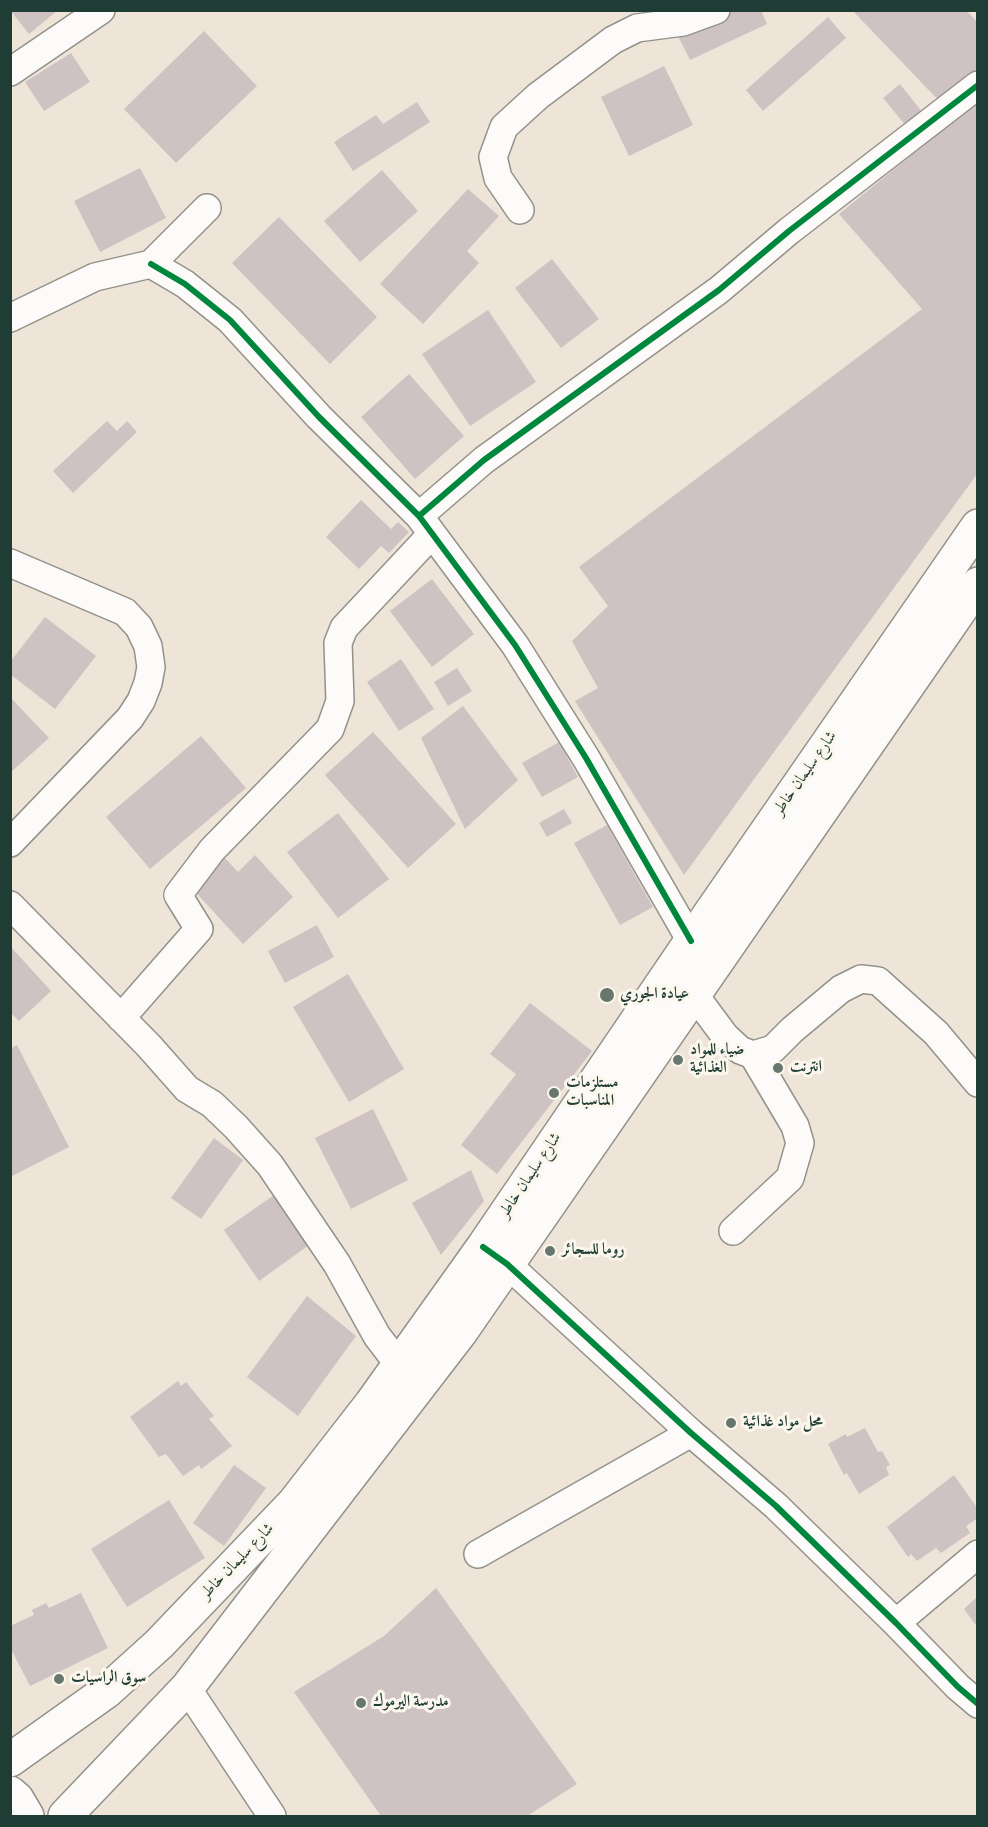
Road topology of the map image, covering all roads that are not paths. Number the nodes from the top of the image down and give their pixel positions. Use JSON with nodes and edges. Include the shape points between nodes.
{"nodes":[{"id":1,"x":101,"y":10,"type":"edge"},
{"id":2,"x":716,"y":10,"type":"edge"},
{"id":3,"x":10,"y":72,"type":"edge"},
{"id":4,"x":978,"y":85,"type":"edge"},
{"id":5,"x":207,"y":208,"type":"dead end"},
{"id":6,"x":520,"y":210,"type":"dead end"},
{"id":7,"x":151,"y":264,"type":"junction"},
{"id":8,"x":10,"y":318,"type":"edge"},
{"id":9,"x":426,"y":525,"type":"junction"},
{"id":10,"x":978,"y":526,"type":"edge"},
{"id":11,"x":10,"y":563,"type":"edge"},
{"id":12,"x":978,"y":584,"type":"edge"},
{"id":13,"x":10,"y":843,"type":"edge"},
{"id":14,"x":10,"y":905,"type":"edge"},
{"id":15,"x":690,"y":941,"type":"junction"},
{"id":16,"x":693,"y":993,"type":"junction"},
{"id":17,"x":121,"y":1018,"type":"junction"},
{"id":18,"x":753,"y":1055,"type":"junction"},
{"id":19,"x":978,"y":1083,"type":"edge"},
{"id":20,"x":734,"y":1231,"type":"dead end"},
{"id":21,"x":495,"y":1256,"type":"junction"},
{"id":22,"x":400,"y":1366,"type":"junction"},
{"id":23,"x":691,"y":1433,"type":"junction"},
{"id":24,"x":478,"y":1554,"type":"dead end"},
{"id":25,"x":978,"y":1554,"type":"edge"},
{"id":26,"x":896,"y":1623,"type":"junction"},
{"id":27,"x":187,"y":1688,"type":"junction"},
{"id":28,"x":978,"y":1704,"type":"edge"},
{"id":29,"x":10,"y":1760,"type":"edge"},
{"id":30,"x":10,"y":1793,"type":"edge"},
{"id":31,"x":27,"y":1816,"type":"edge"},
{"id":32,"x":65,"y":1816,"type":"edge"},
{"id":33,"x":272,"y":1816,"type":"edge"}],
"edges":[{"from":1,"to":3,"type":"street"},
{"from":2,"to":6,"type":"street","via":[[683,22],[637,28],[614,40],[538,96],[504,127],[493,157],[498,178]]},
{"from":4,"to":9,"type":"street","via":[[719,290],[484,460]]},
{"from":5,"to":7,"type":"street"},
{"from":7,"to":8,"type":"street","via":[[95,277]]},
{"from":7,"to":9,"type":"street","via":[[230,320]]},
{"from":9,"to":15,"type":"street","via":[[521,654],[586,758]]},
{"from":9,"to":17,"type":"street","via":[[344,628],[338,644],[340,701],[330,729],[212,850],[178,896],[199,929]]},
{"from":10,"to":15,"type":"main road","name":"شارع سليمان خاطر"},
{"from":11,"to":13,"type":"street","via":[[125,612],[139,627],[148,646],[151,667],[141,701],[130,718]]},
{"from":12,"to":16,"type":"main road","name":"شارع سليمان خاطر"},
{"from":14,"to":17,"type":"street"},
{"from":15,"to":21,"type":"main road","name":"شارع سليمان خاطر"},
{"from":16,"to":18,"type":"street","via":[[725,1036],[740,1050]]},
{"from":16,"to":21,"type":"main road","name":"شارع سليمان خاطر"},
{"from":17,"to":22,"type":"street","via":[[187,1089],[212,1104],[270,1165],[337,1264],[377,1336]]},
{"from":18,"to":19,"type":"street","via":[[773,1049],[841,989],[861,979],[878,981],[936,1033]]},
{"from":18,"to":20,"type":"street","via":[[795,1126],[800,1143],[790,1178]]},
{"from":21,"to":22,"type":"main road","name":"شارع سليمان خاطر"},
{"from":21,"to":23,"type":"street"},
{"from":21,"to":27,"type":"main road","name":"شارع سليمان خاطر","via":[[460,1333]]},
{"from":22,"to":29,"type":"main road","name":"شارع سليمان خاطر","via":[[294,1503],[159,1644],[107,1691]]},
{"from":23,"to":24,"type":"street"},
{"from":23,"to":26,"type":"street","via":[[776,1506]]},
{"from":25,"to":26,"type":"street"},
{"from":26,"to":28,"type":"street"},
{"from":27,"to":32,"type":"main road","name":"شارع سليمان خاطر"},
{"from":27,"to":33,"type":"street"},
{"from":30,"to":31,"type":"main road"}]}
